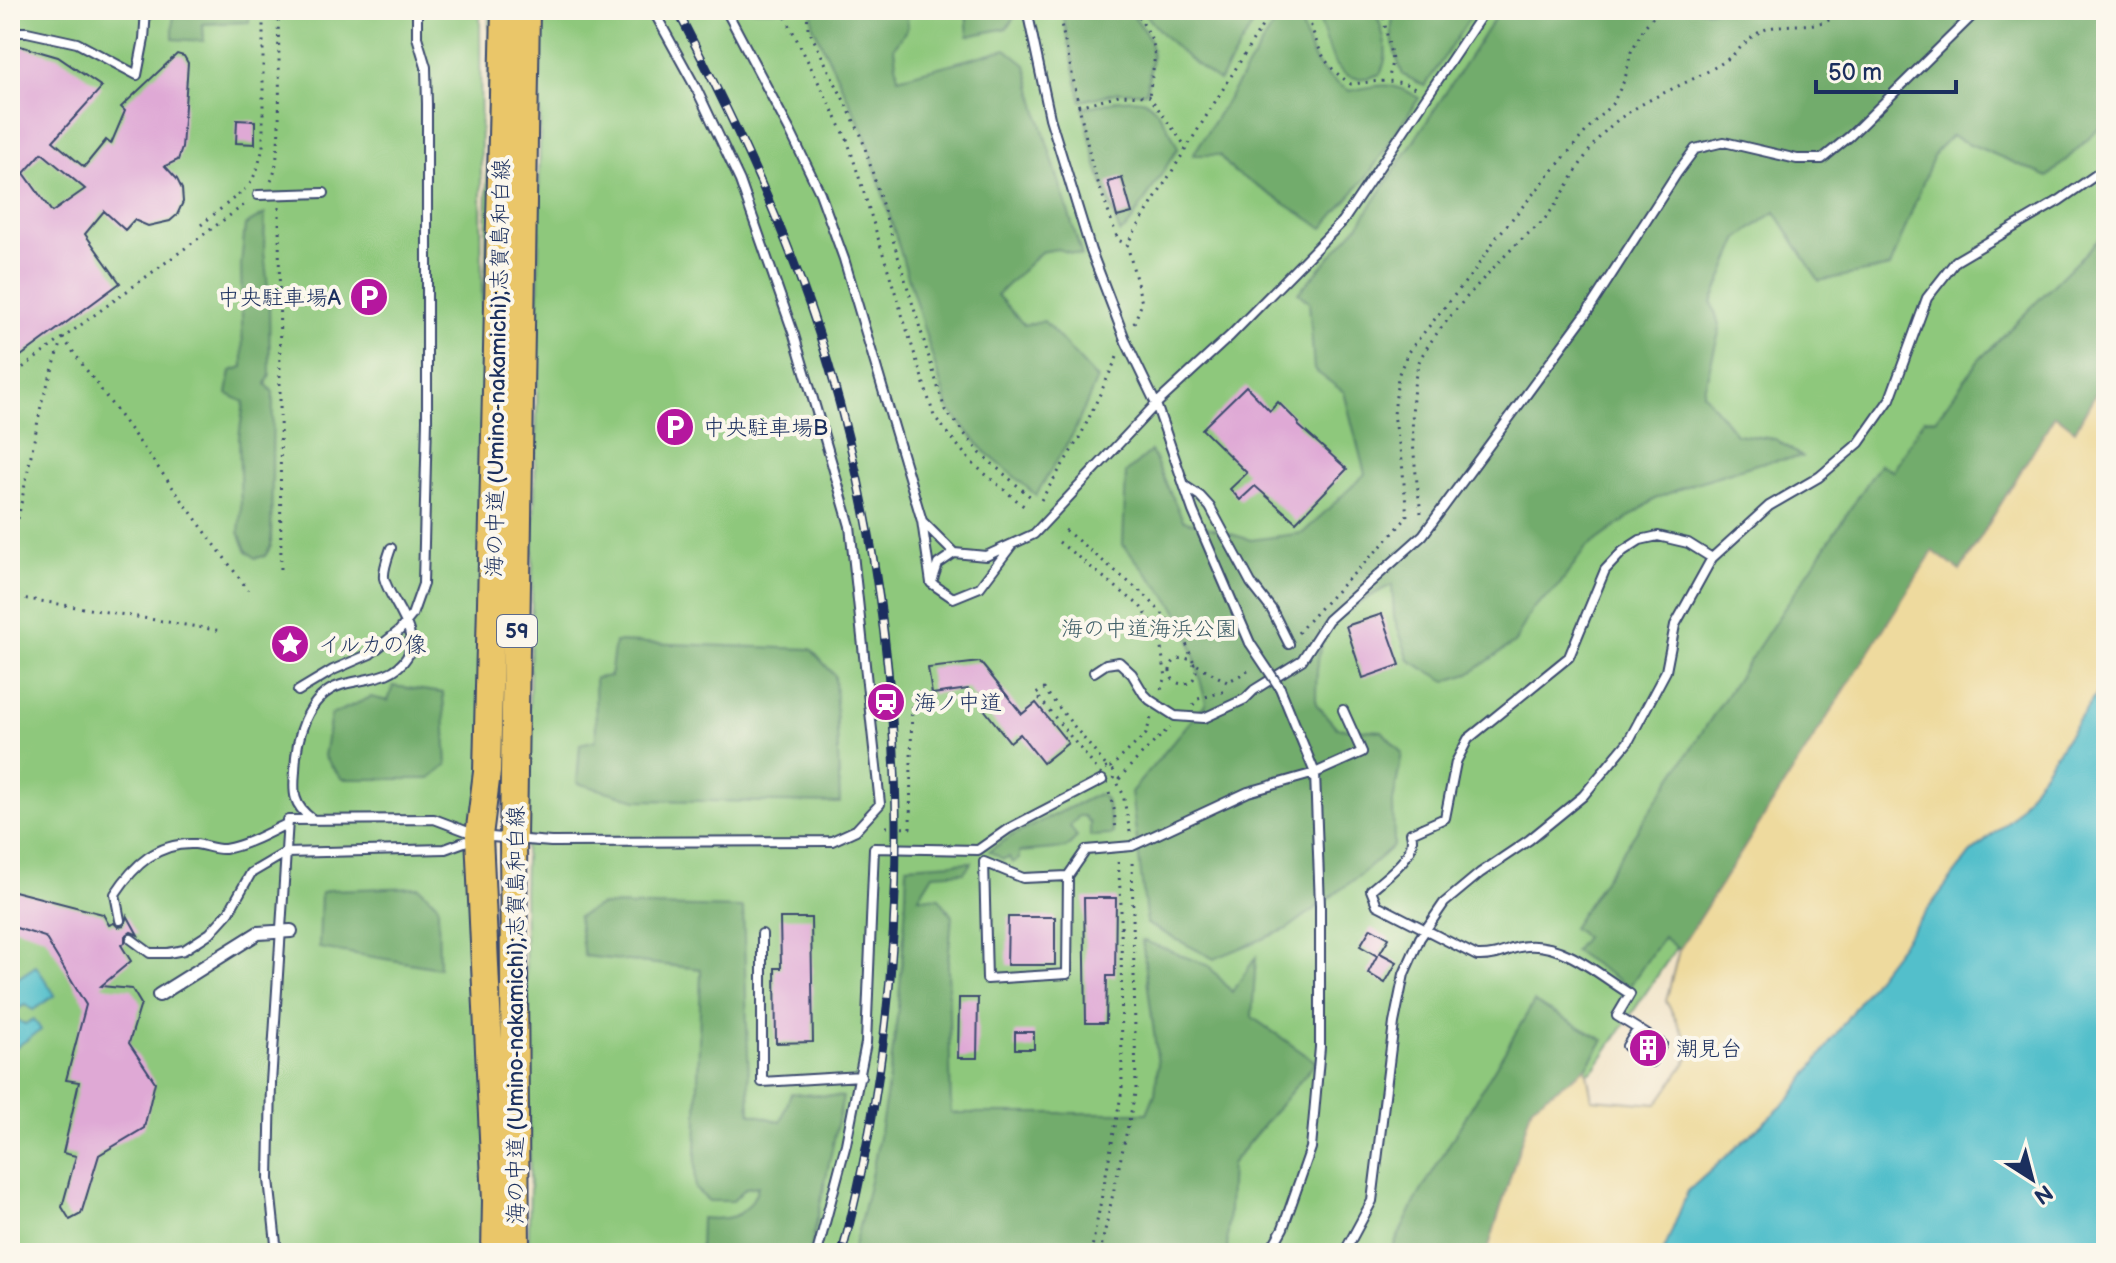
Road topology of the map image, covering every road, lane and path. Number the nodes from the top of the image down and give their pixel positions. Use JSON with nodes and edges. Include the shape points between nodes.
{"nodes":[{"id":1,"x":146,"y":10,"type":"edge"},
{"id":2,"x":263,"y":10,"type":"edge"},
{"id":3,"x":278,"y":10,"type":"edge"},
{"id":4,"x":417,"y":10,"type":"edge"},
{"id":5,"x":505,"y":10,"type":"edge"},
{"id":6,"x":526,"y":10,"type":"edge"},
{"id":7,"x":653,"y":10,"type":"edge"},
{"id":8,"x":726,"y":10,"type":"edge"},
{"id":9,"x":782,"y":10,"type":"edge"},
{"id":10,"x":807,"y":10,"type":"edge"},
{"id":11,"x":1027,"y":10,"type":"edge"},
{"id":12,"x":1058,"y":10,"type":"edge"},
{"id":13,"x":1133,"y":10,"type":"edge"},
{"id":14,"x":1272,"y":10,"type":"edge"},
{"id":15,"x":1305,"y":10,"type":"edge"},
{"id":16,"x":1382,"y":10,"type":"edge"},
{"id":17,"x":1485,"y":10,"type":"edge"},
{"id":18,"x":1659,"y":10,"type":"edge"},
{"id":19,"x":1843,"y":10,"type":"edge"},
{"id":20,"x":1978,"y":10,"type":"edge"},
{"id":21,"x":10,"y":32,"type":"edge"},
{"id":22,"x":1389,"y":79,"type":"junction"},
{"id":23,"x":1149,"y":96,"type":"junction"},
{"id":24,"x":1429,"y":97,"type":"junction"},
{"id":25,"x":1078,"y":106,"type":"junction"},
{"id":26,"x":1186,"y":147,"type":"junction"},
{"id":27,"x":2106,"y":168,"type":"edge"},
{"id":28,"x":324,"y":193,"type":"dead end"},
{"id":29,"x":279,"y":194,"type":"junction"},
{"id":30,"x":258,"y":195,"type":"junction"},
{"id":31,"x":201,"y":225,"type":"dead end"},
{"id":32,"x":1127,"y":244,"type":"junction"},
{"id":33,"x":63,"y":338,"type":"junction"},
{"id":34,"x":1126,"y":342,"type":"junction"},
{"id":35,"x":10,"y":377,"type":"edge"},
{"id":36,"x":1156,"y":404,"type":"junction"},
{"id":37,"x":1184,"y":485,"type":"junction"},
{"id":38,"x":1033,"y":499,"type":"dead end"},
{"id":39,"x":1041,"y":500,"type":"dead end"},
{"id":40,"x":1026,"y":508,"type":"dead end"},
{"id":41,"x":922,"y":521,"type":"junction"},
{"id":42,"x":1422,"y":522,"type":"dead end"},
{"id":43,"x":1065,"y":530,"type":"dead end"},
{"id":44,"x":1059,"y":542,"type":"dead end"},
{"id":45,"x":1012,"y":546,"type":"junction"},
{"id":46,"x":391,"y":548,"type":"dead end"},
{"id":47,"x":954,"y":553,"type":"junction"},
{"id":48,"x":10,"y":558,"type":"edge"},
{"id":49,"x":1712,"y":558,"type":"junction"},
{"id":50,"x":281,"y":575,"type":"dead end"},
{"id":51,"x":931,"y":583,"type":"junction"},
{"id":52,"x":248,"y":590,"type":"dead end"},
{"id":53,"x":10,"y":596,"type":"edge"},
{"id":54,"x":406,"y":622,"type":"junction"},
{"id":55,"x":222,"y":631,"type":"dead end"},
{"id":56,"x":1289,"y":644,"type":"joint"},
{"id":57,"x":1194,"y":663,"type":"junction"},
{"id":58,"x":1253,"y":669,"type":"dead end"},
{"id":59,"x":1094,"y":672,"type":"dead end"},
{"id":60,"x":1229,"y":690,"type":"dead end"},
{"id":61,"x":298,"y":691,"type":"dead end"},
{"id":62,"x":1161,"y":691,"type":"dead end"},
{"id":63,"x":912,"y":693,"type":"dead end"},
{"id":64,"x":1156,"y":705,"type":"dead end"},
{"id":65,"x":1189,"y":710,"type":"dead end"},
{"id":66,"x":1343,"y":710,"type":"dead end"},
{"id":67,"x":1178,"y":720,"type":"dead end"},
{"id":68,"x":1127,"y":769,"type":"junction"},
{"id":69,"x":1315,"y":773,"type":"junction"},
{"id":70,"x":1116,"y":777,"type":"dead end"},
{"id":71,"x":1105,"y":779,"type":"junction"},
{"id":72,"x":1123,"y":794,"type":"junction"},
{"id":73,"x":312,"y":819,"type":"junction"},
{"id":74,"x":288,"y":822,"type":"junction"},
{"id":75,"x":886,"y":827,"type":"dead end"},
{"id":76,"x":479,"y":836,"type":"junction"},
{"id":77,"x":513,"y":837,"type":"junction"},
{"id":78,"x":1117,"y":846,"type":"junction"},
{"id":79,"x":1132,"y":846,"type":"junction"},
{"id":80,"x":978,"y":850,"type":"junction"},
{"id":81,"x":285,"y":853,"type":"junction"},
{"id":82,"x":984,"y":862,"type":"junction"},
{"id":83,"x":1068,"y":876,"type":"junction"},
{"id":84,"x":120,"y":920,"type":"dead end"},
{"id":85,"x":1426,"y":928,"type":"junction"},
{"id":86,"x":287,"y":931,"type":"junction"},
{"id":87,"x":762,"y":934,"type":"dead end"},
{"id":88,"x":131,"y":939,"type":"dead end"},
{"id":89,"x":159,"y":995,"type":"dead end"},
{"id":90,"x":1638,"y":1029,"type":"dead end"},
{"id":91,"x":861,"y":1076,"type":"junction"},
{"id":92,"x":277,"y":1253,"type":"edge"},
{"id":93,"x":495,"y":1253,"type":"edge"},
{"id":94,"x":516,"y":1253,"type":"edge"},
{"id":95,"x":817,"y":1253,"type":"edge"},
{"id":96,"x":1091,"y":1253,"type":"edge"},
{"id":97,"x":1100,"y":1253,"type":"edge"},
{"id":98,"x":1269,"y":1253,"type":"edge"},
{"id":99,"x":1344,"y":1253,"type":"edge"}],
"edges":[{"from":1,"to":21,"type":"lane","via":[[137,75],[77,43]]},
{"from":2,"to":31,"type":"path","via":[[263,148],[257,170],[249,186]]},
{"from":3,"to":30,"type":"path","via":[[277,166]]},
{"from":4,"to":54,"type":"lane","via":[[427,104],[427,420],[423,584]]},
{"from":5,"to":76,"type":"main road","name":"海の中道 (Umino-nakamichi);志賀島和白線","number":"59","via":[[487,772]]},
{"from":6,"to":77,"type":"main road","name":"海の中道 (Umino-nakamichi);志賀島和白線","number":"59"},
{"from":7,"to":77,"type":"lane","via":[[740,181],[794,335],[850,526],[880,804],[856,830],[832,841],[551,842]]},
{"from":8,"to":41,"type":"lane","via":[[820,193]]},
{"from":9,"to":40,"type":"path","via":[[847,139],[934,416],[972,463]]},
{"from":10,"to":38,"type":"path","via":[[808,28],[861,135],[945,410],[981,454]]},
{"from":11,"to":34,"type":"lane","via":[[1050,118]]},
{"from":12,"to":25,"type":"path"},
{"from":13,"to":23,"type":"path","via":[[1154,41]]},
{"from":14,"to":26,"type":"path"},
{"from":15,"to":22,"type":"path","via":[[1324,60],[1335,72],[1351,84]]},
{"from":16,"to":22,"type":"path","via":[[1392,60]]},
{"from":17,"to":24,"type":"lane"},
{"from":18,"to":56,"type":"path","via":[[1631,52],[1613,103],[1496,238],[1408,352],[1398,376],[1394,415],[1407,517]]},
{"from":19,"to":42,"type":"path","via":[[1833,20],[1758,33],[1725,61],[1615,122],[1589,147],[1545,220],[1503,258],[1420,359],[1414,423]]},
{"from":20,"to":59,"type":"lane","via":[[1822,159],[1797,159],[1724,142],[1695,149],[1588,311],[1423,535],[1328,620],[1302,660],[1245,699],[1204,718],[1175,716],[1150,700],[1119,662]]},
{"from":22,"to":24,"type":"path"},
{"from":23,"to":25,"type":"path","via":[[1119,95]]},
{"from":23,"to":26,"type":"path"},
{"from":24,"to":36,"type":"lane","via":[[1343,221]]},
{"from":25,"to":32,"type":"path","via":[[1111,225],[1118,240]]},
{"from":26,"to":32,"type":"path"},
{"from":27,"to":49,"type":"lane","via":[[1956,261],[1927,298],[1890,399],[1859,443],[1819,477],[1769,506]]},
{"from":28,"to":29,"type":"lane"},
{"from":29,"to":30,"type":"lane"},
{"from":29,"to":50,"type":"path"},
{"from":30,"to":33,"type":"path"},
{"from":32,"to":34,"type":"path","via":[[1142,303]]},
{"from":33,"to":35,"type":"path"},
{"from":33,"to":48,"type":"path","via":[[42,401]]},
{"from":33,"to":52,"type":"path"},
{"from":34,"to":36,"type":"lane"},
{"from":34,"to":39,"type":"path","via":[[1081,435]]},
{"from":36,"to":37,"type":"lane"},
{"from":36,"to":45,"type":"lane","via":[[1034,534]]},
{"from":37,"to":56,"type":"lane","via":[[1210,507]]},
{"from":37,"to":69,"type":"lane","bridge":true,"via":[[1250,643],[1280,688]]},
{"from":41,"to":47,"type":"lane"},
{"from":41,"to":51,"type":"lane"},
{"from":43,"to":57,"type":"path","via":[[1147,597],[1183,636]]},
{"from":44,"to":62,"type":"path","via":[[1140,606],[1158,631],[1166,677]]},
{"from":45,"to":47,"type":"lane","via":[[986,556]]},
{"from":45,"to":51,"type":"lane","via":[[980,587],[953,598]]},
{"from":46,"to":54,"type":"lane","via":[[383,574]]},
{"from":47,"to":51,"type":"lane","via":[[938,564]]},
{"from":49,"to":85,"type":"lane","via":[[1675,625],[1666,671],[1628,742],[1583,796],[1444,903]]},
{"from":49,"to":85,"type":"lane","via":[[1688,543],[1658,536],[1623,551],[1605,570],[1569,657],[1468,739],[1456,762],[1445,818],[1411,833],[1407,857],[1371,890],[1377,905]]},
{"from":53,"to":55,"type":"path"},
{"from":54,"to":61,"type":"lane","via":[[370,654]]},
{"from":54,"to":73,"type":"lane","via":[[408,657],[393,671],[323,694],[309,713],[296,744],[293,796]]},
{"from":57,"to":57,"type":"path","via":[[1191,682],[1172,679],[1175,660]]},
{"from":57,"to":58,"type":"path","via":[[1227,682]]},
{"from":60,"to":65,"type":"path","via":[[1198,699]]},
{"from":63,"to":75,"type":"path","via":[[910,828]]},
{"from":64,"to":71,"type":"path","via":[[1146,734],[1109,768],[1044,689],[1036,694]]},
{"from":66,"to":69,"type":"lane","via":[[1362,752]]},
{"from":67,"to":68,"type":"path"},
{"from":68,"to":70,"type":"path"},
{"from":68,"to":72,"type":"path","via":[[1117,782]]},
{"from":69,"to":79,"type":"lane","via":[[1248,792]]},
{"from":69,"to":98,"type":"lane","via":[[1321,1032],[1311,1148]]},
{"from":71,"to":72,"type":"path"},
{"from":71,"to":78,"type":"path"},
{"from":71,"to":80,"type":"lane"},
{"from":72,"to":79,"type":"path"},
{"from":73,"to":74,"type":"lane"},
{"from":73,"to":76,"type":"lane","via":[[434,819]]},
{"from":74,"to":81,"type":"lane"},
{"from":74,"to":84,"type":"lane","via":[[221,850],[166,845],[129,874],[115,894]]},
{"from":76,"to":77,"type":"lane"},
{"from":76,"to":81,"type":"lane","via":[[445,849]]},
{"from":76,"to":93,"type":"main road","name":"海の中道 (Umino-nakamichi);志賀島和白線","number":"59"},
{"from":77,"to":94,"type":"main road","name":"海の中道 (Umino-nakamichi);志賀島和白線","number":"59"},
{"from":78,"to":79,"type":"lane"},
{"from":78,"to":83,"type":"lane","via":[[1086,850]]},
{"from":78,"to":96,"type":"path","via":[[1122,1090]]},
{"from":79,"to":97,"type":"path","via":[[1136,1089]]},
{"from":80,"to":82,"type":"lane"},
{"from":80,"to":91,"type":"lane","via":[[874,848]]},
{"from":81,"to":86,"type":"lane"},
{"from":81,"to":88,"type":"lane","via":[[251,873],[229,912],[184,950],[150,953]]},
{"from":82,"to":83,"type":"lane","via":[[1023,878]]},
{"from":82,"to":83,"type":"lane","via":[[987,979],[1067,974]]},
{"from":85,"to":90,"type":"lane","via":[[1477,956],[1494,957],[1524,946],[1559,950],[1630,994],[1617,1016]]},
{"from":85,"to":99,"type":"lane","via":[[1404,974],[1394,1023],[1372,1201]]},
{"from":86,"to":89,"type":"street","via":[[258,933]]},
{"from":86,"to":92,"type":"lane","via":[[271,1083],[269,1166]]},
{"from":87,"to":91,"type":"lane","via":[[762,1082]]},
{"from":91,"to":95,"type":"lane"}]}
